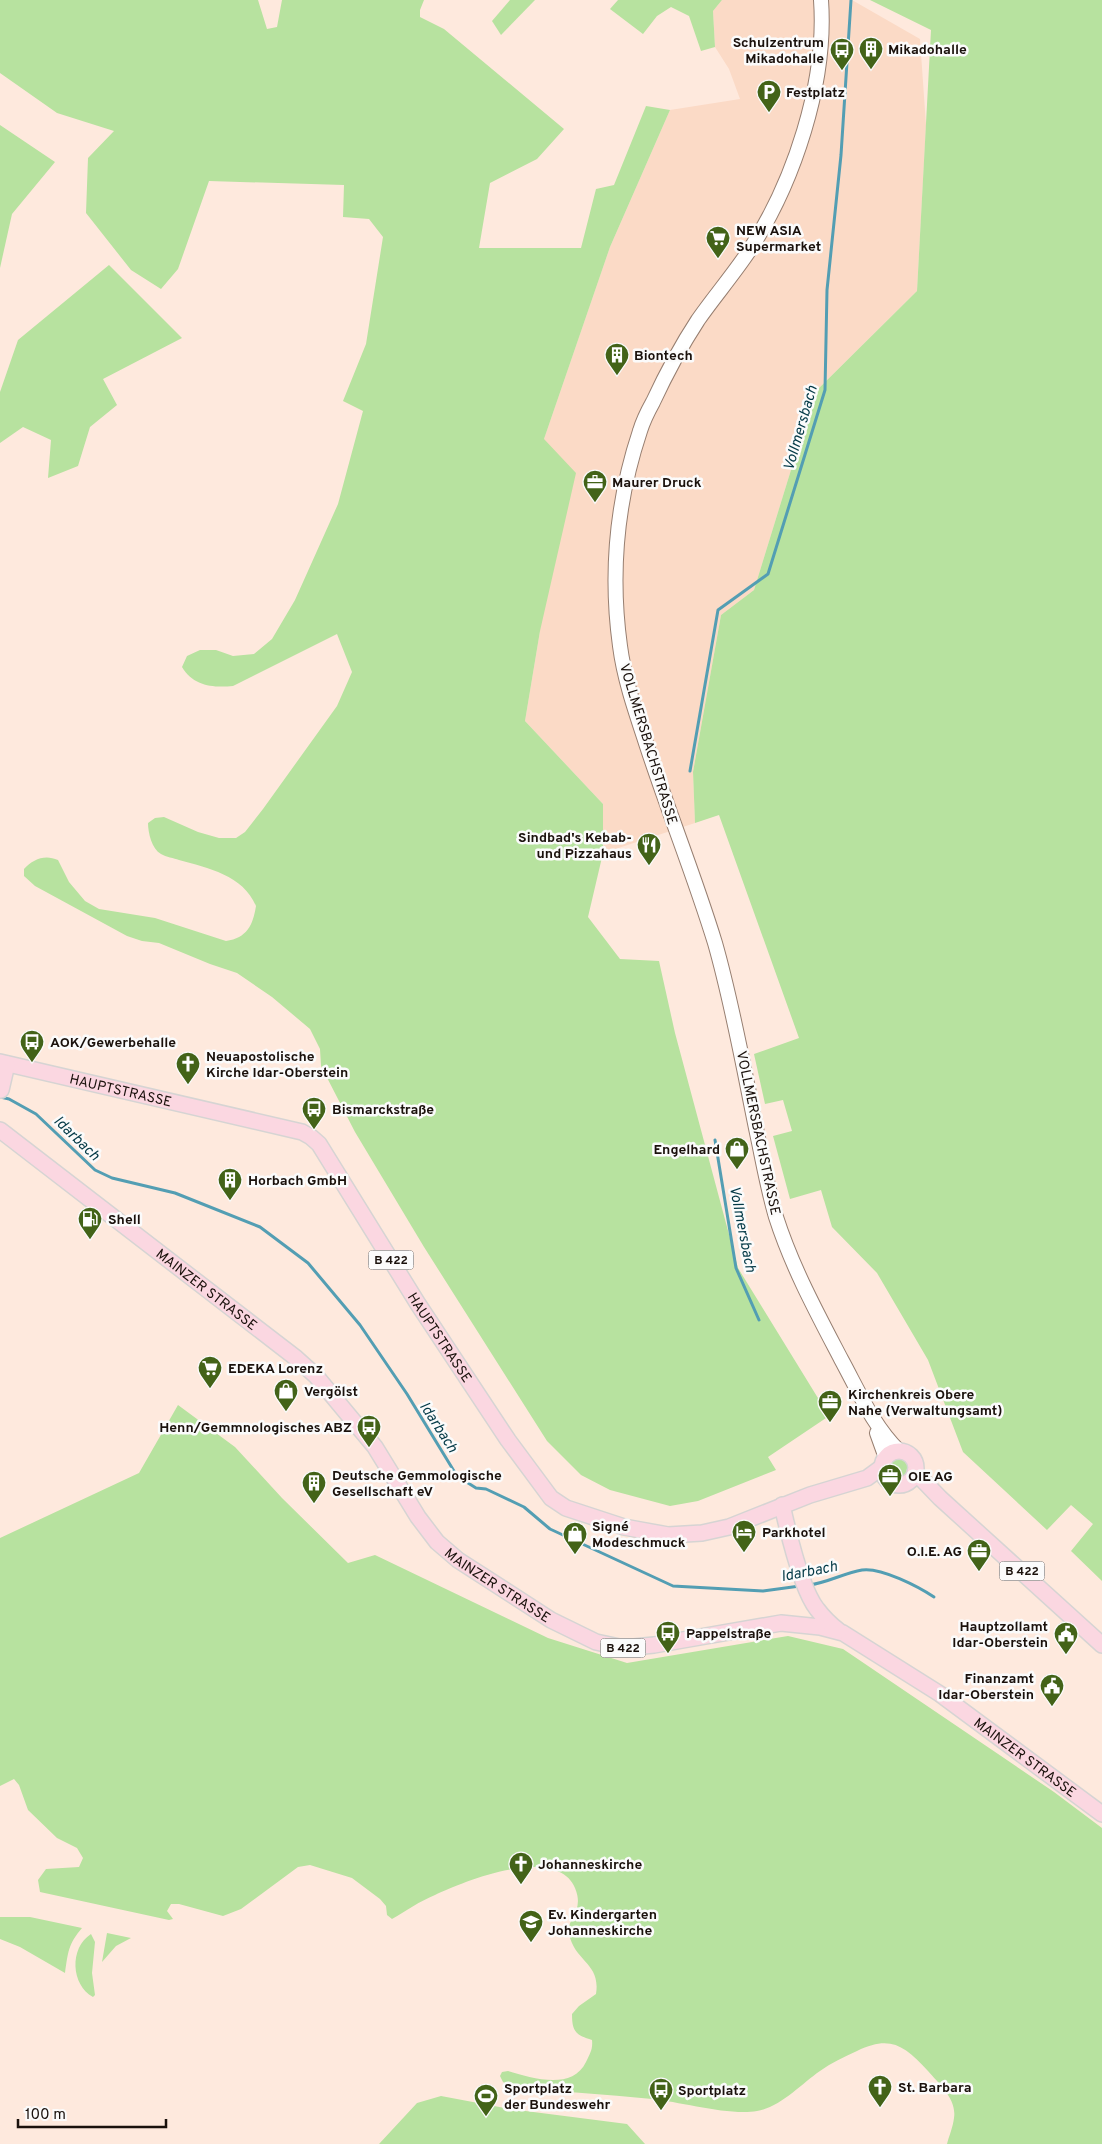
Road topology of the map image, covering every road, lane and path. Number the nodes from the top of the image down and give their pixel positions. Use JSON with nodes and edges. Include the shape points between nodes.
{"nodes":[{"id":1,"x":821,"y":0,"type":"edge"},
{"id":2,"x":4,"y":1063,"type":"edge"},
{"id":3,"x":2,"y":1090,"type":"dead end"},
{"id":4,"x":0,"y":1130,"type":"edge"},
{"id":5,"x":889,"y":1459,"type":"junction"},
{"id":6,"x":915,"y":1472,"type":"junction"},
{"id":7,"x":897,"y":1483,"type":"junction"},
{"id":8,"x":839,"y":1487,"type":"junction"},
{"id":9,"x":940,"y":1498,"type":"junction"},
{"id":10,"x":782,"y":1505,"type":"junction"},
{"id":11,"x":816,"y":1609,"type":"junction"},
{"id":12,"x":781,"y":1623,"type":"junction"},
{"id":13,"x":842,"y":1634,"type":"junction"},
{"id":14,"x":1102,"y":1645,"type":"edge"},
{"id":15,"x":1102,"y":1814,"type":"edge"}],
"edges":[{"from":1,"to":5,"type":"main road","name":"VOLLMERSBACHSTRASSE","via":[[818,64],[804,133],[792,167],[749,251],[699,320],[666,374],[641,428],[623,494],[616,540],[616,601],[620,649],[631,697],[714,940],[728,991],[776,1217],[802,1285],[870,1411]]},
{"from":2,"to":3,"type":"main road"},
{"from":2,"to":10,"type":"main road","name":"HAUPTSTRASSE","number":"B 422","via":[[302,1132],[311,1137],[319,1144],[418,1304],[508,1440],[551,1498],[566,1508],[624,1528],[686,1535],[716,1530]]},
{"from":4,"to":12,"type":"main road","name":"MAINZER STRASSE","number":"B 422","via":[[316,1376],[375,1447],[437,1542],[452,1556],[516,1598],[581,1635],[624,1648],[654,1646]]},
{"from":5,"to":6,"type":"main road","number":"B 422","via":[[906,1453],[912,1457]]},
{"from":5,"to":7,"type":"main road","via":[[883,1474]]},
{"from":5,"to":8,"type":"main road","name":"HAUPTSTRASSE","number":"B 422","via":[[872,1476]]},
{"from":6,"to":7,"type":"main road","via":[[912,1478]]},
{"from":6,"to":9,"type":"main road","number":"B 422"},
{"from":7,"to":8,"type":"main road","name":"HAUPTSTRASSE","number":"B 422"},
{"from":7,"to":9,"type":"main road","number":"B 422"},
{"from":8,"to":10,"type":"main road","name":"HAUPTSTRASSE","number":"B 422"},
{"from":9,"to":14,"type":"main road","number":"B 422"},
{"from":10,"to":11,"type":"main road","number":"B 422","via":[[791,1542]]},
{"from":11,"to":12,"type":"main road","number":"B 422"},
{"from":11,"to":13,"type":"main road","number":"B 422"},
{"from":12,"to":13,"type":"main road","name":"MAINZER STRASSE","number":"B 422","via":[[820,1627]]},
{"from":13,"to":15,"type":"main road","name":"MAINZER STRASSE","number":"B 422","via":[[948,1700]]}]}
